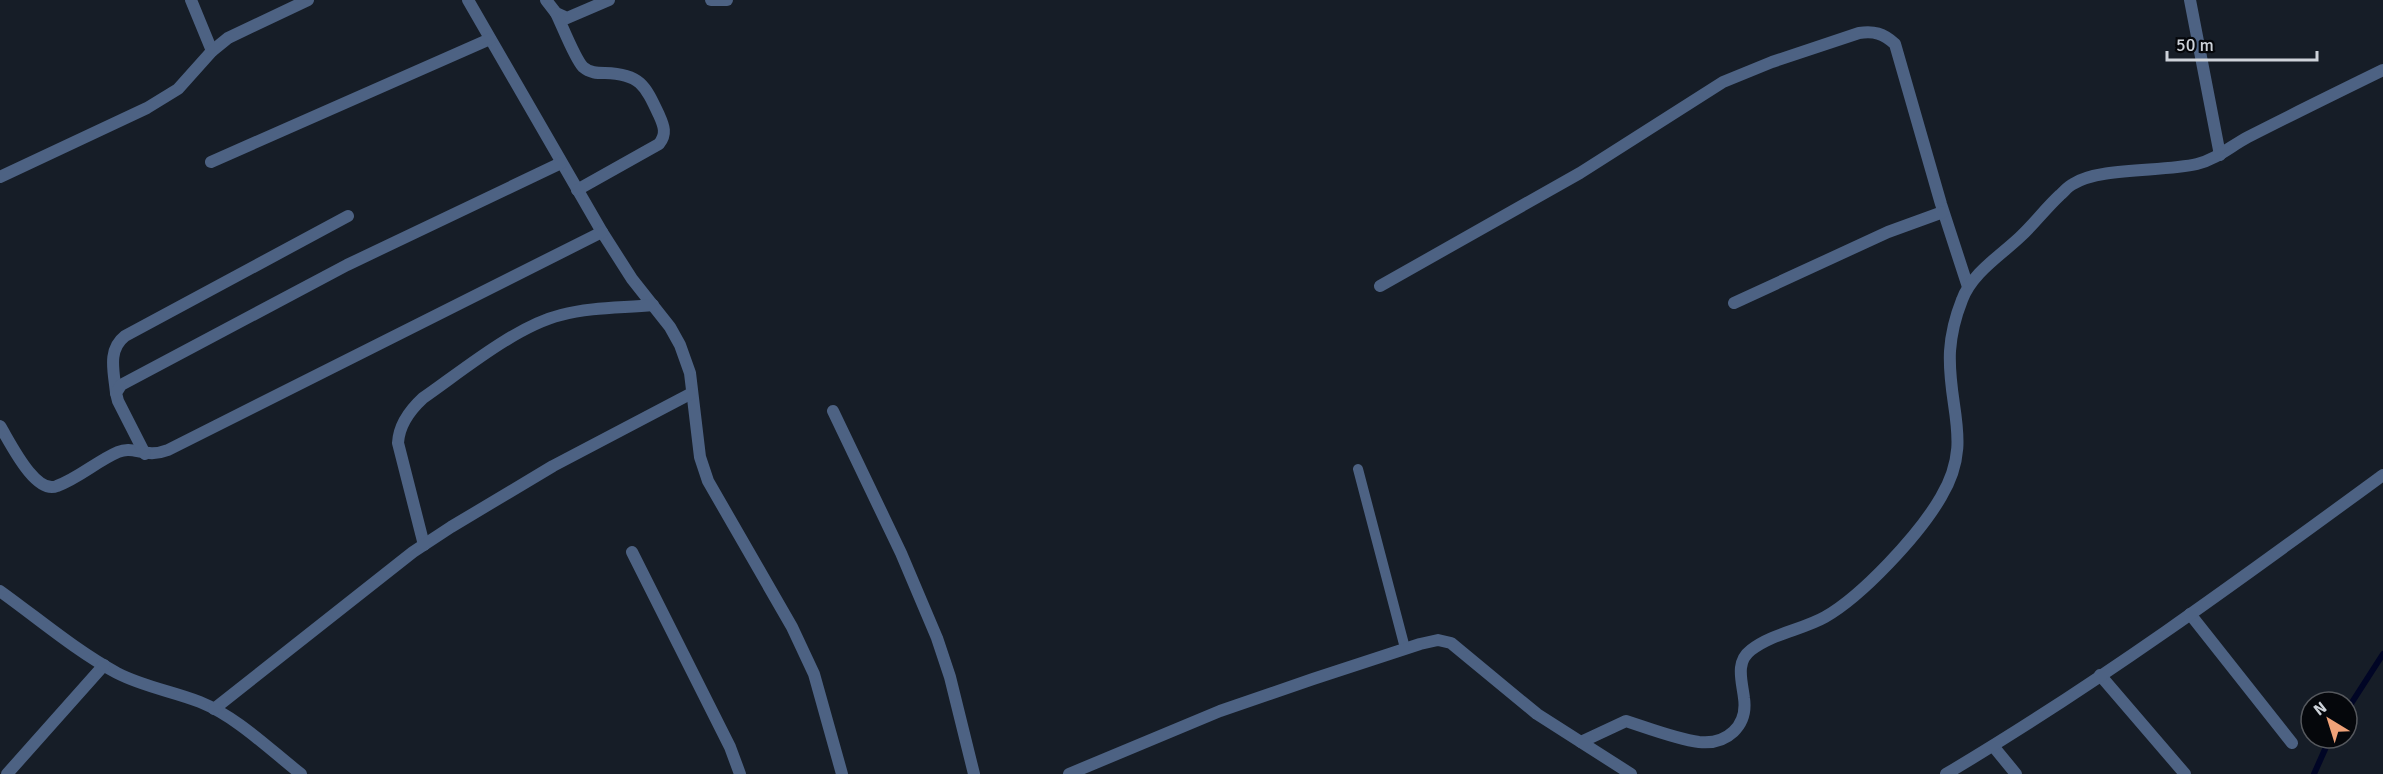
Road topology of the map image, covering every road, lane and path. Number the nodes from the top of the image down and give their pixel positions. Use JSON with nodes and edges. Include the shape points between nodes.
{"nodes":[{"id":1,"x":191,"y":0,"type":"edge"},
{"id":2,"x":308,"y":0,"type":"edge"},
{"id":3,"x":468,"y":0,"type":"edge"},
{"id":4,"x":546,"y":0,"type":"edge"},
{"id":5,"x":609,"y":0,"type":"edge"},
{"id":6,"x":711,"y":0,"type":"edge"},
{"id":7,"x":728,"y":0,"type":"edge"},
{"id":8,"x":2190,"y":0,"type":"edge"},
{"id":9,"x":556,"y":13,"type":"junction"},
{"id":10,"x":490,"y":39,"type":"junction"},
{"id":11,"x":212,"y":51,"type":"junction"},
{"id":12,"x":2383,"y":70,"type":"edge"},
{"id":13,"x":2220,"y":155,"type":"junction"},
{"id":14,"x":211,"y":162,"type":"dead end"},
{"id":15,"x":561,"y":163,"type":"junction"},
{"id":16,"x":0,"y":177,"type":"edge"},
{"id":17,"x":577,"y":190,"type":"junction"},
{"id":18,"x":1943,"y":212,"type":"junction"},
{"id":19,"x":348,"y":216,"type":"dead end"},
{"id":20,"x":602,"y":232,"type":"junction"},
{"id":21,"x":1380,"y":286,"type":"dead end"},
{"id":22,"x":1968,"y":287,"type":"junction"},
{"id":23,"x":1734,"y":303,"type":"dead end"},
{"id":24,"x":653,"y":305,"type":"junction"},
{"id":25,"x":116,"y":393,"type":"junction"},
{"id":26,"x":692,"y":393,"type":"junction"},
{"id":27,"x":833,"y":411,"type":"dead end"},
{"id":28,"x":0,"y":426,"type":"edge"},
{"id":29,"x":145,"y":454,"type":"junction"},
{"id":30,"x":1358,"y":469,"type":"dead end"},
{"id":31,"x":2383,"y":475,"type":"edge"},
{"id":32,"x":424,"y":545,"type":"junction"},
{"id":33,"x":632,"y":552,"type":"dead end"},
{"id":34,"x":0,"y":591,"type":"edge"},
{"id":35,"x":2190,"y":614,"type":"junction"},
{"id":36,"x":1406,"y":648,"type":"junction"},
{"id":37,"x":104,"y":665,"type":"junction"},
{"id":38,"x":2100,"y":675,"type":"junction"},
{"id":39,"x":214,"y":709,"type":"junction"},
{"id":40,"x":1581,"y":742,"type":"junction"},
{"id":41,"x":2292,"y":743,"type":"dead end"},
{"id":42,"x":1993,"y":746,"type":"junction"},
{"id":43,"x":7,"y":774,"type":"edge"},
{"id":44,"x":301,"y":774,"type":"edge"},
{"id":45,"x":740,"y":774,"type":"edge"},
{"id":46,"x":842,"y":774,"type":"edge"},
{"id":47,"x":974,"y":774,"type":"edge"},
{"id":48,"x":1068,"y":774,"type":"edge"},
{"id":49,"x":1631,"y":774,"type":"edge"},
{"id":50,"x":1946,"y":774,"type":"edge"},
{"id":51,"x":2016,"y":774,"type":"edge"},
{"id":52,"x":2185,"y":774,"type":"edge"}],
"edges":[{"from":1,"to":11,"type":"street"},
{"from":2,"to":11,"type":"street","via":[[228,38]]},
{"from":3,"to":10,"type":"street"},
{"from":4,"to":9,"type":"street"},
{"from":5,"to":9,"type":"street","via":[[567,18]]},
{"from":6,"to":7,"type":"street"},
{"from":8,"to":13,"type":"street"},
{"from":9,"to":17,"type":"street","via":[[581,65],[596,73],[625,74],[640,81],[665,131],[659,144]]},
{"from":10,"to":14,"type":"street"},
{"from":10,"to":15,"type":"street"},
{"from":11,"to":16,"type":"street","via":[[178,89],[147,108]]},
{"from":12,"to":13,"type":"street"},
{"from":13,"to":22,"type":"street","via":[[2172,168],[2093,175],[2072,184]]},
{"from":15,"to":17,"type":"street"},
{"from":15,"to":25,"type":"street","via":[[347,265],[131,379]]},
{"from":17,"to":20,"type":"street"},
{"from":18,"to":21,"type":"street","via":[[1895,44],[1873,31],[1772,62],[1724,82],[1580,173]]},
{"from":18,"to":22,"type":"street"},
{"from":18,"to":23,"type":"street","via":[[1888,232]]},
{"from":19,"to":25,"type":"street","via":[[117,342],[113,354]]},
{"from":20,"to":24,"type":"street"},
{"from":20,"to":29,"type":"street","via":[[168,450]]},
{"from":22,"to":40,"type":"street","via":[[1950,349],[1959,442],[1956,464],[1941,497],[1920,526],[1845,605],[1749,651],[1740,674],[1745,701],[1743,720],[1732,734],[1716,741],[1699,742],[1626,721]]},
{"from":24,"to":26,"type":"street","via":[[680,345]]},
{"from":24,"to":32,"type":"street","via":[[577,311],[544,321],[502,344],[414,407],[398,432],[398,443]]},
{"from":25,"to":29,"type":"street"},
{"from":26,"to":32,"type":"street","via":[[553,466]]},
{"from":26,"to":46,"type":"street","via":[[700,457],[708,481],[792,627],[814,674]]},
{"from":27,"to":47,"type":"street","via":[[937,638]]},
{"from":28,"to":29,"type":"street","via":[[41,486],[55,488],[121,450]]},
{"from":30,"to":36,"type":"lane"},
{"from":31,"to":35,"type":"street"},
{"from":32,"to":39,"type":"street"},
{"from":33,"to":45,"type":"street"},
{"from":34,"to":37,"type":"street","via":[[72,646]]},
{"from":35,"to":38,"type":"street"},
{"from":35,"to":41,"type":"street"},
{"from":36,"to":40,"type":"street","via":[[1437,640],[1451,643],[1537,714]]},
{"from":36,"to":48,"type":"street","via":[[1220,711]]},
{"from":37,"to":39,"type":"street","via":[[146,686]]},
{"from":37,"to":43,"type":"street"},
{"from":38,"to":42,"type":"street"},
{"from":38,"to":52,"type":"street"},
{"from":39,"to":44,"type":"street"},
{"from":40,"to":49,"type":"street"},
{"from":42,"to":50,"type":"street"},
{"from":42,"to":51,"type":"street"}]}
